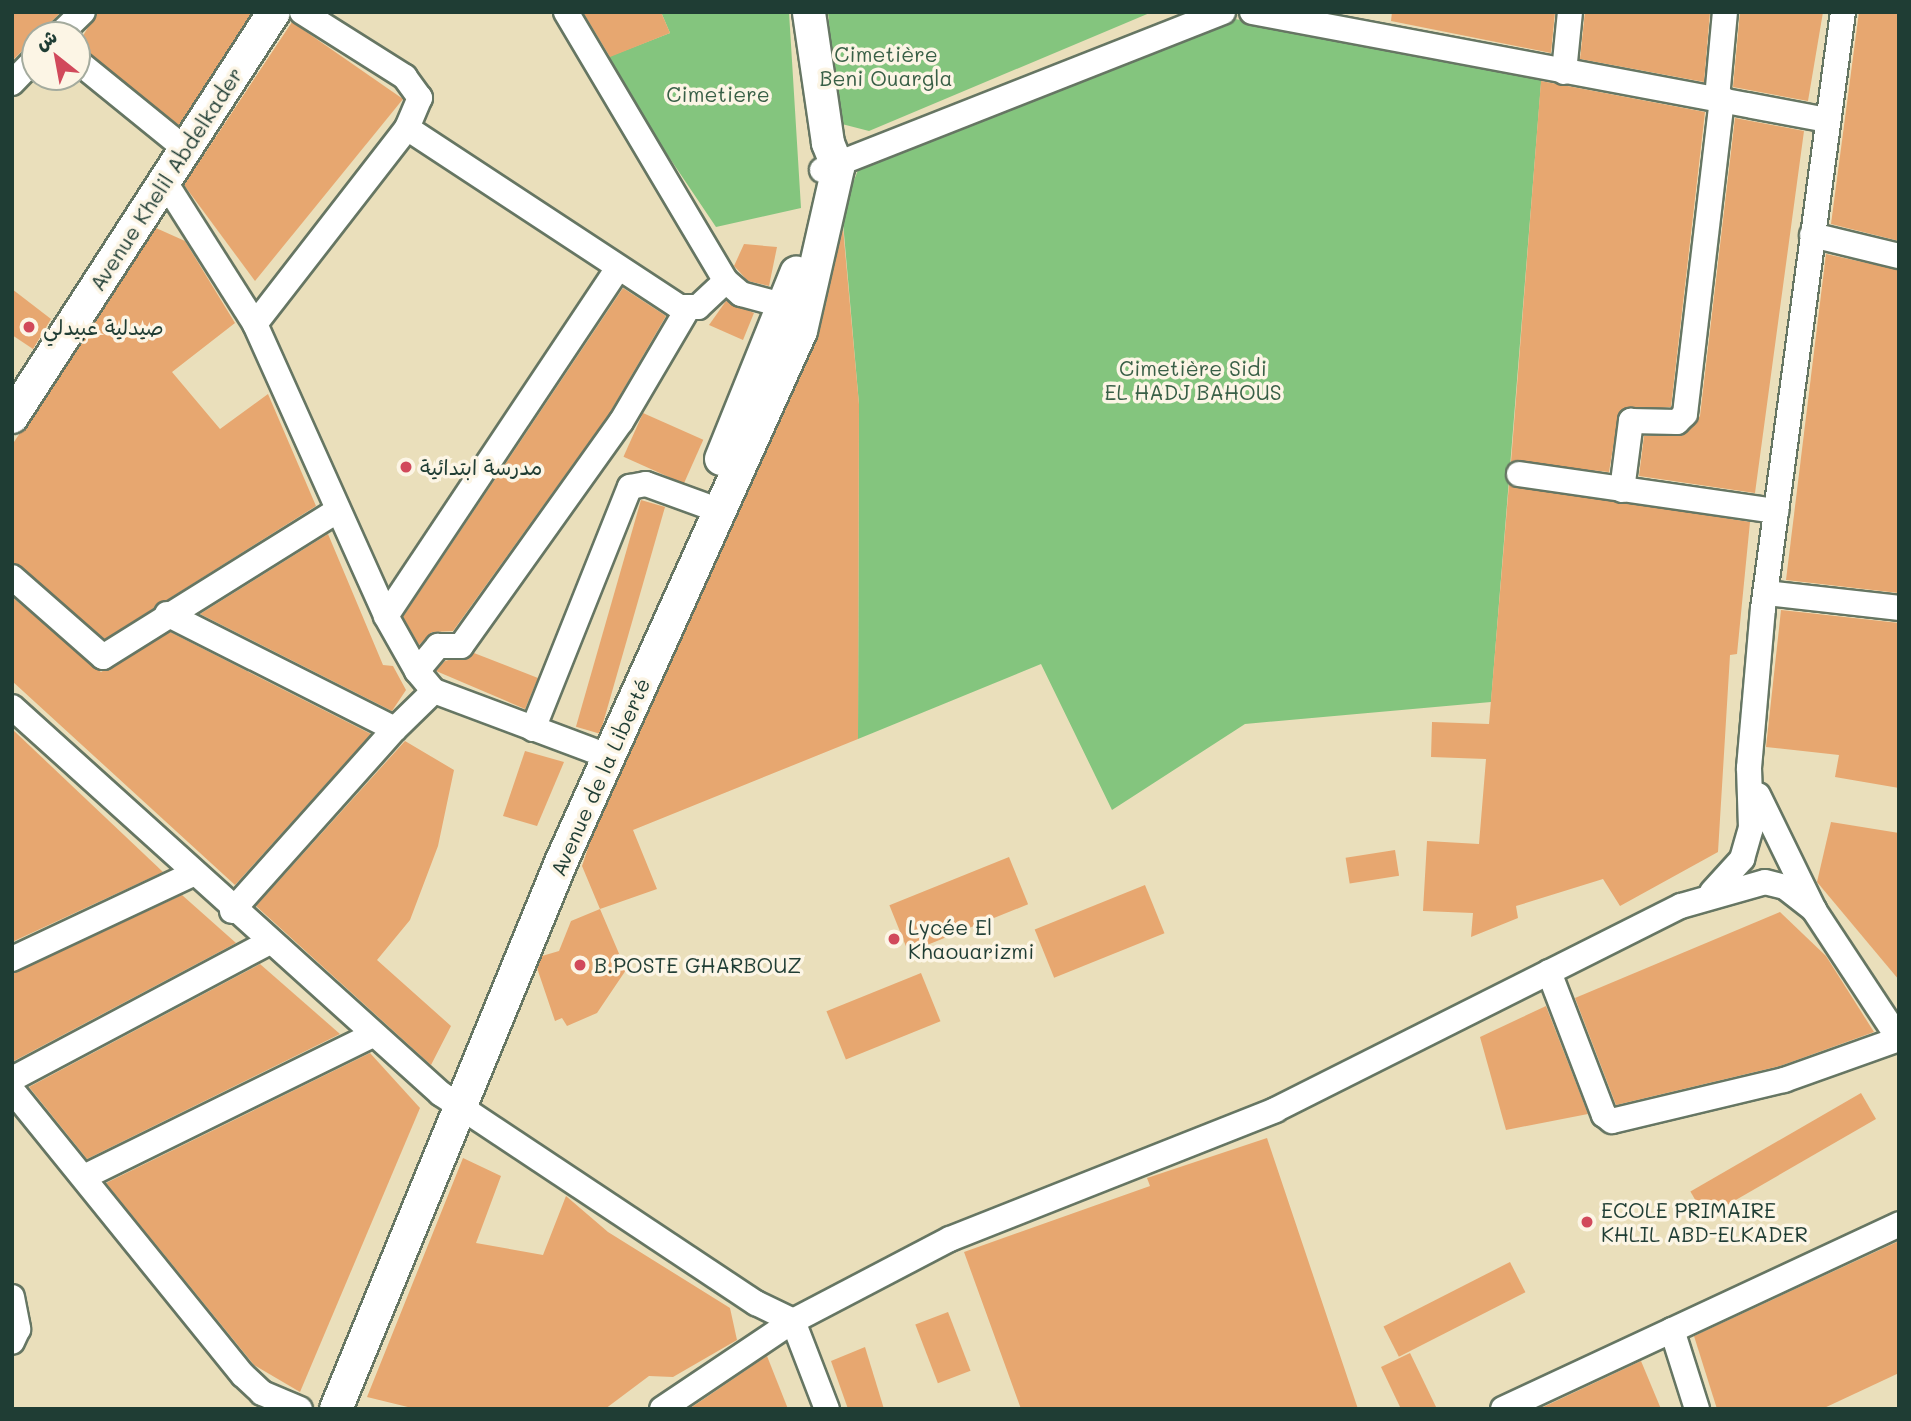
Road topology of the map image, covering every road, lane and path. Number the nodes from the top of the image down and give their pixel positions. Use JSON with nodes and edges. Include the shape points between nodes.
{"nodes":[{"id":1,"x":274,"y":12,"type":"edge"},
{"id":2,"x":303,"y":12,"type":"edge"},
{"id":3,"x":566,"y":12,"type":"edge"},
{"id":4,"x":809,"y":12,"type":"edge"},
{"id":5,"x":1223,"y":12,"type":"edge"},
{"id":6,"x":1252,"y":12,"type":"edge"},
{"id":7,"x":1570,"y":12,"type":"edge"},
{"id":8,"x":1726,"y":12,"type":"edge"},
{"id":9,"x":1843,"y":12,"type":"edge"},
{"id":10,"x":91,"y":72,"type":"edge"},
{"id":11,"x":1564,"y":72,"type":"junction"},
{"id":12,"x":1719,"y":98,"type":"junction"},
{"id":13,"x":1827,"y":120,"type":"junction"},
{"id":14,"x":407,"y":128,"type":"junction"},
{"id":15,"x":184,"y":148,"type":"junction"},
{"id":16,"x":829,"y":160,"type":"junction"},
{"id":17,"x":165,"y":182,"type":"junction"},
{"id":18,"x":1812,"y":235,"type":"junction"},
{"id":19,"x":1899,"y":256,"type":"edge"},
{"id":20,"x":618,"y":268,"type":"junction"},
{"id":21,"x":726,"y":281,"type":"junction"},
{"id":22,"x":786,"y":306,"type":"junction"},
{"id":23,"x":687,"y":310,"type":"junction"},
{"id":24,"x":255,"y":324,"type":"junction"},
{"id":25,"x":12,"y":417,"type":"edge"},
{"id":26,"x":1519,"y":474,"type":"dead end"},
{"id":27,"x":1622,"y":490,"type":"junction"},
{"id":28,"x":711,"y":507,"type":"junction"},
{"id":29,"x":338,"y":510,"type":"junction"},
{"id":30,"x":1776,"y":511,"type":"junction"},
{"id":31,"x":12,"y":577,"type":"edge"},
{"id":32,"x":1766,"y":593,"type":"junction"},
{"id":33,"x":1899,"y":608,"type":"edge"},
{"id":34,"x":167,"y":614,"type":"junction"},
{"id":35,"x":386,"y":616,"type":"junction"},
{"id":36,"x":417,"y":671,"type":"junction"},
{"id":37,"x":434,"y":691,"type":"junction"},
{"id":38,"x":12,"y":707,"type":"edge"},
{"id":39,"x":395,"y":729,"type":"junction"},
{"id":40,"x":533,"y":729,"type":"junction"},
{"id":41,"x":592,"y":750,"type":"junction"},
{"id":42,"x":1749,"y":768,"type":"junction"},
{"id":43,"x":193,"y":874,"type":"junction"},
{"id":44,"x":1703,"y":899,"type":"junction"},
{"id":45,"x":1814,"y":910,"type":"junction"},
{"id":46,"x":232,"y":911,"type":"junction"},
{"id":47,"x":268,"y":943,"type":"junction"},
{"id":48,"x":12,"y":960,"type":"edge"},
{"id":49,"x":1549,"y":972,"type":"junction"},
{"id":50,"x":1888,"y":998,"type":"edge"},
{"id":51,"x":372,"y":1035,"type":"junction"},
{"id":52,"x":1899,"y":1039,"type":"edge"},
{"id":53,"x":12,"y":1079,"type":"edge"},
{"id":54,"x":12,"y":1090,"type":"edge"},
{"id":55,"x":450,"y":1100,"type":"junction"},
{"id":56,"x":86,"y":1176,"type":"junction"},
{"id":57,"x":1899,"y":1224,"type":"edge"},
{"id":58,"x":12,"y":1297,"type":"edge"},
{"id":59,"x":793,"y":1321,"type":"junction"},
{"id":60,"x":1672,"y":1330,"type":"junction"},
{"id":61,"x":12,"y":1342,"type":"edge"},
{"id":62,"x":254,"y":1401,"type":"edge"},
{"id":63,"x":1515,"y":1406,"type":"edge"},
{"id":64,"x":300,"y":1409,"type":"edge"},
{"id":65,"x":317,"y":1409,"type":"edge"},
{"id":66,"x":336,"y":1409,"type":"edge"},
{"id":67,"x":662,"y":1409,"type":"edge"},
{"id":68,"x":827,"y":1409,"type":"edge"},
{"id":69,"x":1697,"y":1409,"type":"edge"}],
"edges":[{"from":1,"to":15,"type":"street","name":"Avenue Khelil Abdelkader"},
{"from":2,"to":14,"type":"street","via":[[415,87],[418,110]]},
{"from":3,"to":21,"type":"street"},
{"from":4,"to":16,"type":"street","name":"Avenue de la Liberté"},
{"from":5,"to":16,"type":"street"},
{"from":6,"to":11,"type":"street"},
{"from":7,"to":11,"type":"street"},
{"from":8,"to":12,"type":"street"},
{"from":9,"to":13,"type":"street"},
{"from":10,"to":15,"type":"street"},
{"from":11,"to":12,"type":"street"},
{"from":12,"to":13,"type":"street"},
{"from":12,"to":27,"type":"street","via":[[1685,414],[1677,422],[1631,421]]},
{"from":13,"to":18,"type":"street"},
{"from":14,"to":20,"type":"street"},
{"from":14,"to":24,"type":"street"},
{"from":15,"to":17,"type":"street","name":"Avenue Khelil Abdelkader"},
{"from":16,"to":22,"type":"street","name":"Avenue de la Liberté"},
{"from":16,"to":28,"type":"street","name":"Avenue de la Liberté","via":[[802,331]]},
{"from":17,"to":24,"type":"street"},
{"from":17,"to":25,"type":"street","name":"Avenue Khelil Abdelkader"},
{"from":18,"to":19,"type":"street"},
{"from":18,"to":30,"type":"street"},
{"from":20,"to":23,"type":"street"},
{"from":20,"to":35,"type":"street"},
{"from":21,"to":22,"type":"street","via":[[741,294]]},
{"from":21,"to":23,"type":"street"},
{"from":22,"to":28,"type":"street","name":"Avenue de la Liberté"},
{"from":23,"to":36,"type":"street","via":[[621,422],[461,646],[438,646]]},
{"from":24,"to":29,"type":"street"},
{"from":26,"to":27,"type":"street"},
{"from":27,"to":30,"type":"street"},
{"from":28,"to":40,"type":"street","via":[[646,484],[630,487]]},
{"from":28,"to":41,"type":"street","name":"Avenue de la Liberté"},
{"from":28,"to":55,"type":"street","name":"Avenue de la Liberté"},
{"from":29,"to":34,"type":"street"},
{"from":29,"to":35,"type":"street"},
{"from":30,"to":32,"type":"street"},
{"from":31,"to":34,"type":"street","via":[[100,657]]},
{"from":32,"to":33,"type":"street"},
{"from":32,"to":42,"type":"street"},
{"from":34,"to":39,"type":"street"},
{"from":35,"to":36,"type":"street"},
{"from":36,"to":37,"type":"street"},
{"from":37,"to":39,"type":"street"},
{"from":37,"to":40,"type":"street"},
{"from":38,"to":43,"type":"street"},
{"from":39,"to":46,"type":"street"},
{"from":40,"to":41,"type":"street"},
{"from":41,"to":55,"type":"street","name":"Avenue de la Liberté"},
{"from":42,"to":44,"type":"street","via":[[1749,843],[1732,875]]},
{"from":42,"to":45,"type":"street","via":[[1770,828]]},
{"from":43,"to":46,"type":"street"},
{"from":43,"to":48,"type":"street"},
{"from":44,"to":45,"type":"street","via":[[1765,882],[1785,887]]},
{"from":44,"to":49,"type":"street"},
{"from":45,"to":50,"type":"street"},
{"from":46,"to":47,"type":"street"},
{"from":47,"to":51,"type":"street"},
{"from":47,"to":53,"type":"street"},
{"from":49,"to":52,"type":"street","via":[[1604,1115],[1612,1121],[1784,1080]]},
{"from":49,"to":59,"type":"street","via":[[1275,1110],[950,1239]]},
{"from":50,"to":52,"type":"street"},
{"from":51,"to":55,"type":"street"},
{"from":51,"to":56,"type":"street"},
{"from":54,"to":56,"type":"street"},
{"from":55,"to":59,"type":"street","via":[[756,1303]]},
{"from":55,"to":65,"type":"street","name":"Avenue de la Liberté"},
{"from":55,"to":66,"type":"street","name":"Avenue de la Liberté"},
{"from":56,"to":62,"type":"street"},
{"from":57,"to":60,"type":"street"},
{"from":58,"to":61,"type":"street","via":[[18,1329]]},
{"from":59,"to":67,"type":"street"},
{"from":59,"to":68,"type":"street"},
{"from":60,"to":63,"type":"street"},
{"from":60,"to":69,"type":"street"},
{"from":62,"to":64,"type":"street"}]}
